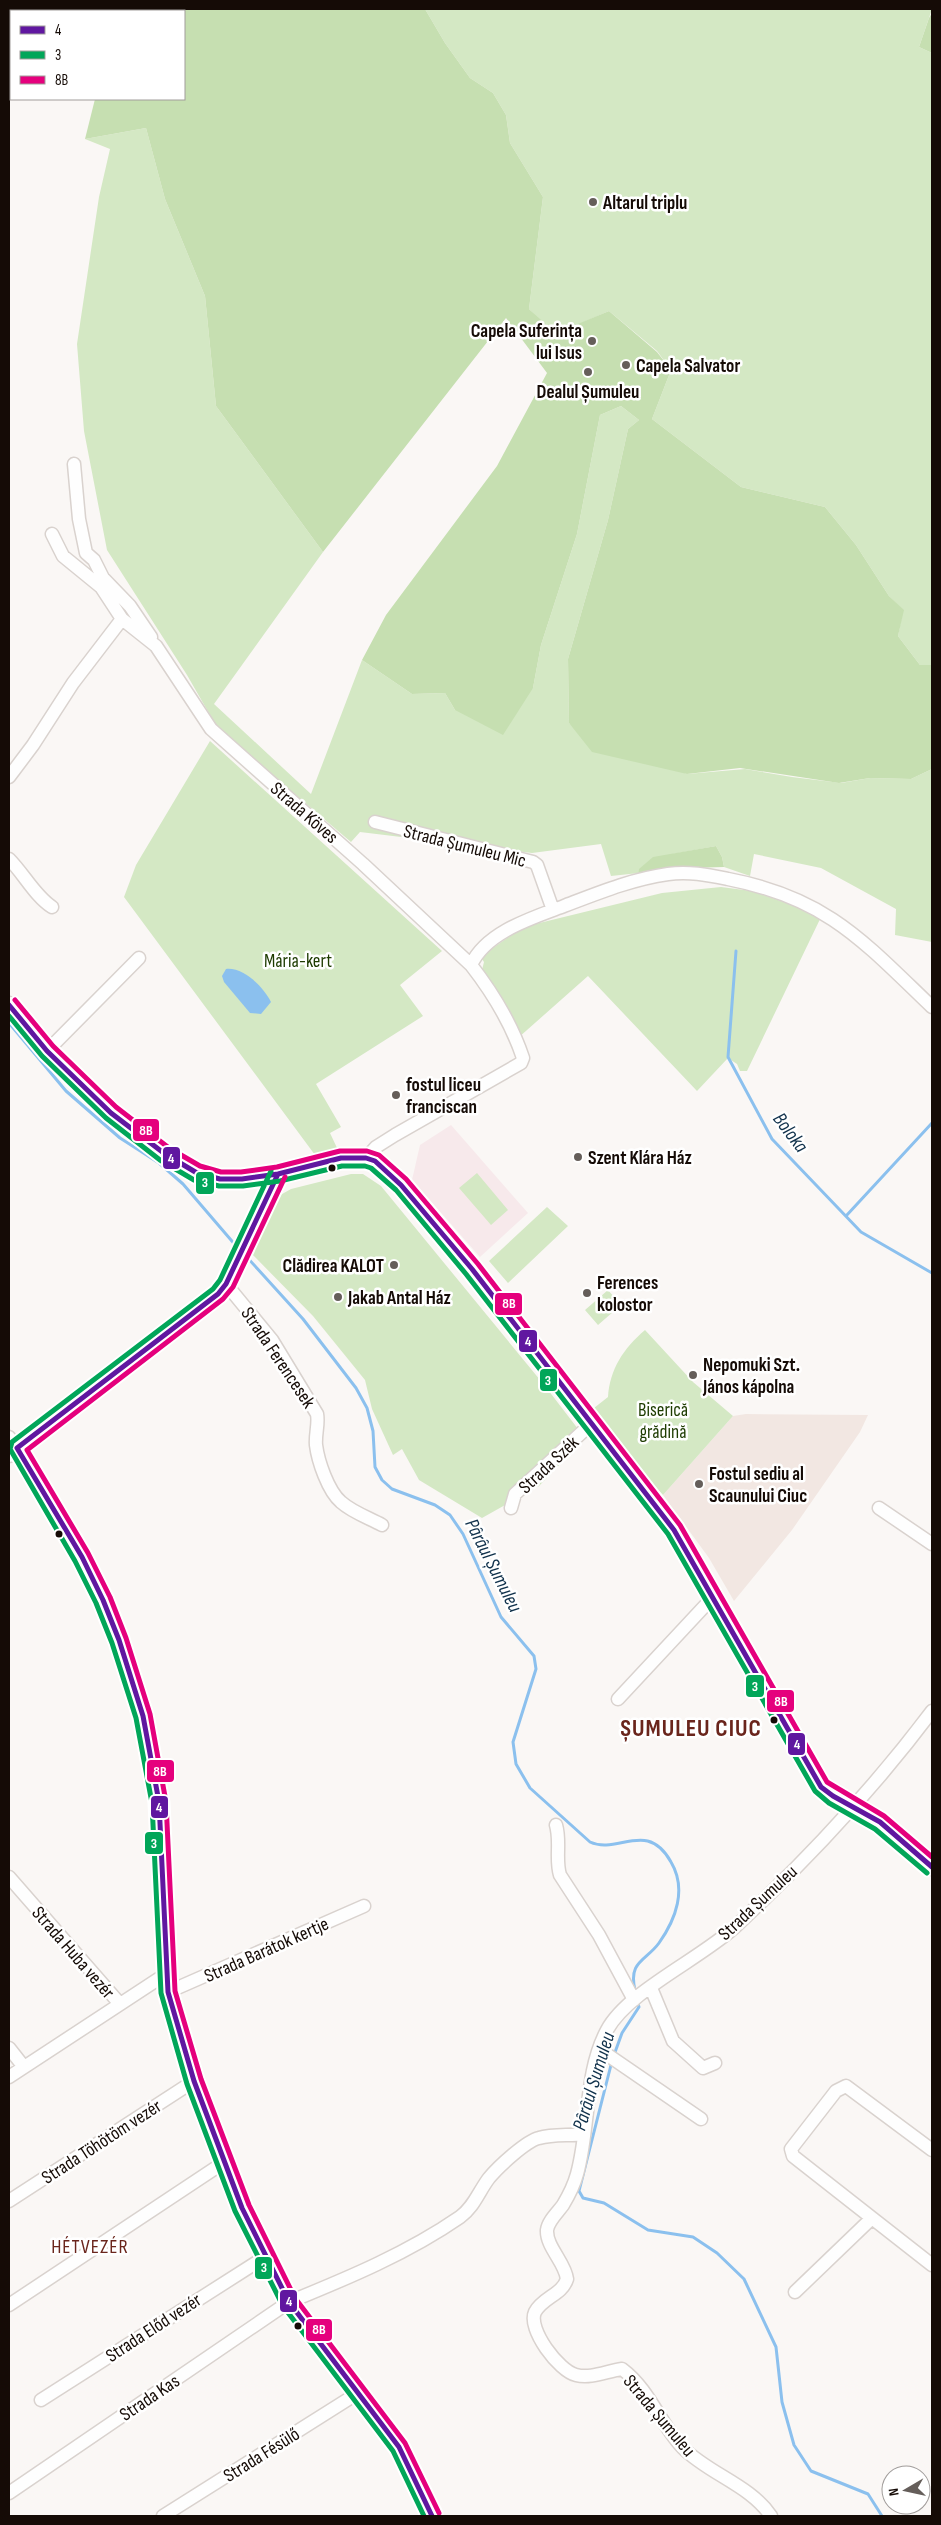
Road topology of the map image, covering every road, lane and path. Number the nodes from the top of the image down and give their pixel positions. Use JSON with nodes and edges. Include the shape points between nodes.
{"nodes":[{"id":1,"x":74,"y":464,"type":"dead end"},
{"id":2,"x":52,"y":534,"type":"dead end"},
{"id":3,"x":94,"y":560,"type":"junction"},
{"id":4,"x":84,"y":571,"type":"junction"},
{"id":5,"x":122,"y":619,"type":"junction"},
{"id":6,"x":156,"y":646,"type":"junction"},
{"id":7,"x":9,"y":777,"type":"edge"},
{"id":8,"x":375,"y":822,"type":"dead end"},
{"id":9,"x":9,"y":859,"type":"edge"},
{"id":10,"x":52,"y":908,"type":"dead end"},
{"id":11,"x":553,"y":910,"type":"junction"},
{"id":12,"x":139,"y":958,"type":"dead end"},
{"id":13,"x":470,"y":965,"type":"junction"},
{"id":14,"x":9,"y":1005,"type":"edge"},
{"id":15,"x":932,"y":1006,"type":"edge"},
{"id":16,"x":47,"y":1051,"type":"junction"},
{"id":17,"x":366,"y":1158,"type":"junction"},
{"id":18,"x":278,"y":1174,"type":"junction"},
{"id":19,"x":226,"y":1284,"type":"junction"},
{"id":20,"x":591,"y":1424,"type":"junction"},
{"id":21,"x":12,"y":1446,"type":"edge"},
{"id":22,"x":511,"y":1508,"type":"dead end"},
{"id":23,"x":879,"y":1508,"type":"dead end"},
{"id":24,"x":382,"y":1525,"type":"dead end"},
{"id":25,"x":932,"y":1544,"type":"edge"},
{"id":26,"x":714,"y":1596,"type":"junction"},
{"id":27,"x":618,"y":1699,"type":"dead end"},
{"id":28,"x":932,"y":1711,"type":"edge"},
{"id":29,"x":854,"y":1806,"type":"junction"},
{"id":30,"x":556,"y":1825,"type":"dead end"},
{"id":31,"x":932,"y":1867,"type":"edge"},
{"id":32,"x":9,"y":1878,"type":"edge"},
{"id":33,"x":364,"y":1906,"type":"dead end"},
{"id":34,"x":166,"y":1974,"type":"junction"},
{"id":35,"x":652,"y":1988,"type":"junction"},
{"id":36,"x":168,"y":1992,"type":"junction"},
{"id":37,"x":634,"y":2000,"type":"junction"},
{"id":38,"x":120,"y":2004,"type":"junction"},
{"id":39,"x":9,"y":2048,"type":"edge"},
{"id":40,"x":599,"y":2049,"type":"junction"},
{"id":41,"x":715,"y":2063,"type":"dead end"},
{"id":42,"x":24,"y":2067,"type":"junction"},
{"id":43,"x":9,"y":2077,"type":"edge"},
{"id":44,"x":194,"y":2081,"type":"junction"},
{"id":45,"x":701,"y":2119,"type":"dead end"},
{"id":46,"x":584,"y":2134,"type":"junction"},
{"id":47,"x":932,"y":2150,"type":"edge"},
{"id":48,"x":226,"y":2161,"type":"junction"},
{"id":49,"x":9,"y":2201,"type":"edge"},
{"id":50,"x":872,"y":2218,"type":"junction"},
{"id":51,"x":265,"y":2257,"type":"junction"},
{"id":52,"x":932,"y":2265,"type":"edge"},
{"id":53,"x":795,"y":2292,"type":"dead end"},
{"id":54,"x":289,"y":2302,"type":"junction"},
{"id":55,"x":9,"y":2305,"type":"edge"},
{"id":56,"x":358,"y":2392,"type":"junction"},
{"id":57,"x":41,"y":2400,"type":"dead end"},
{"id":58,"x":9,"y":2494,"type":"edge"},
{"id":59,"x":163,"y":2516,"type":"edge"},
{"id":60,"x":432,"y":2516,"type":"edge"},
{"id":61,"x":771,"y":2516,"type":"edge"}],
"edges":[{"from":1,"to":3,"type":"street","name":"Strada Köves","via":[[82,539],[86,553]]},
{"from":2,"to":4,"type":"street","name":"Strada Köves","via":[[63,556]]},
{"from":3,"to":4,"type":"street"},
{"from":3,"to":6,"type":"street","name":"Strada Köves","via":[[103,578],[130,606]]},
{"from":4,"to":5,"type":"street","name":"Strada Köves","via":[[101,587]]},
{"from":5,"to":6,"type":"street","name":"Strada Köves"},
{"from":5,"to":7,"type":"street","via":[[73,683],[34,745]]},
{"from":6,"to":13,"type":"street","name":"Strada Köves","via":[[211,729],[363,864]]},
{"from":8,"to":11,"type":"street","name":"Strada Șumuleu Mic","via":[[533,862],[537,865]]},
{"from":9,"to":10,"type":"street","via":[[42,901]]},
{"from":11,"to":13,"type":"street","via":[[520,923],[490,942]]},
{"from":11,"to":15,"type":"street","via":[[609,889],[669,874],[697,873],[753,884],[802,900],[846,927]]},
{"from":12,"to":16,"type":"street"},
{"from":13,"to":17,"type":"street","via":[[498,1006],[514,1037],[523,1058],[520,1064],[376,1147]]},
{"from":14,"to":16,"type":"street"},
{"from":16,"to":18,"type":"street","via":[[111,1113],[187,1168],[209,1178],[220,1179]]},
{"from":17,"to":18,"type":"street","via":[[341,1158]]},
{"from":17,"to":20,"type":"street","name":"Strada Szék","via":[[375,1161],[401,1185],[423,1211],[472,1269]]},
{"from":18,"to":19,"type":"street"},
{"from":19,"to":21,"type":"street","via":[[200,1310]]},
{"from":19,"to":24,"type":"street","name":"Strada Ferencesek","via":[[272,1340],[317,1414],[316,1449],[335,1494],[341,1502]]},
{"from":20,"to":22,"type":"street","name":"Strada Szék","via":[[515,1494]]},
{"from":20,"to":26,"type":"street","name":"Strada Szék","via":[[674,1530]]},
{"from":21,"to":34,"type":"street","via":[[82,1557],[103,1600],[143,1716],[159,1802]]},
{"from":23,"to":25,"type":"street"},
{"from":26,"to":27,"type":"street"},
{"from":26,"to":29,"type":"street","name":"Strada Szék","via":[[821,1787],[837,1801]]},
{"from":28,"to":29,"type":"street","name":"Strada Șumuleu","via":[[892,1764]]},
{"from":29,"to":31,"type":"street","name":"Strada Szék","via":[[884,1826]]},
{"from":29,"to":35,"type":"street","name":"Strada Șumuleu","via":[[735,1928]]},
{"from":30,"to":37,"type":"street","via":[[560,1875],[599,1935]]},
{"from":32,"to":38,"type":"street","name":"Strada Huba vezér"},
{"from":33,"to":36,"type":"street","name":"Strada Barátok kertje"},
{"from":34,"to":36,"type":"street"},
{"from":34,"to":38,"type":"street","name":"Strada Huba vezér"},
{"from":35,"to":37,"type":"street","name":"Strada Șumuleu"},
{"from":35,"to":41,"type":"street","via":[[679,2049],[703,2068]]},
{"from":36,"to":44,"type":"street"},
{"from":37,"to":40,"type":"street","name":"Strada Șumuleu","via":[[614,2019]]},
{"from":38,"to":42,"type":"street","name":"Strada Huba vezér"},
{"from":39,"to":42,"type":"street"},
{"from":40,"to":45,"type":"street"},
{"from":40,"to":46,"type":"street","name":"Strada Șumuleu"},
{"from":42,"to":43,"type":"street","name":"Strada Huba vezér"},
{"from":44,"to":48,"type":"street"},
{"from":44,"to":49,"type":"street","name":"Strada Töhötöm vezér"},
{"from":46,"to":54,"type":"street","via":[[536,2138],[504,2162],[465,2213],[442,2229],[331,2285]]},
{"from":46,"to":61,"type":"street","name":"Strada Șumuleu","via":[[577,2176],[547,2231],[567,2279],[560,2291],[536,2311],[533,2318],[535,2330],[564,2370],[586,2377],[622,2369],[630,2375],[694,2458],[756,2499]]},
{"from":47,"to":50,"type":"street","via":[[846,2086],[836,2092],[791,2149],[793,2156]]},
{"from":48,"to":51,"type":"street","via":[[242,2208]]},
{"from":48,"to":55,"type":"street"},
{"from":50,"to":52,"type":"street"},
{"from":50,"to":53,"type":"street"},
{"from":51,"to":54,"type":"street"},
{"from":51,"to":57,"type":"street","name":"Strada Előd vezér"},
{"from":54,"to":56,"type":"street"},
{"from":54,"to":58,"type":"street","name":"Strada Kas"},
{"from":56,"to":59,"type":"street","name":"Strada Fésülő"},
{"from":56,"to":60,"type":"street","via":[[399,2447]]}]}
